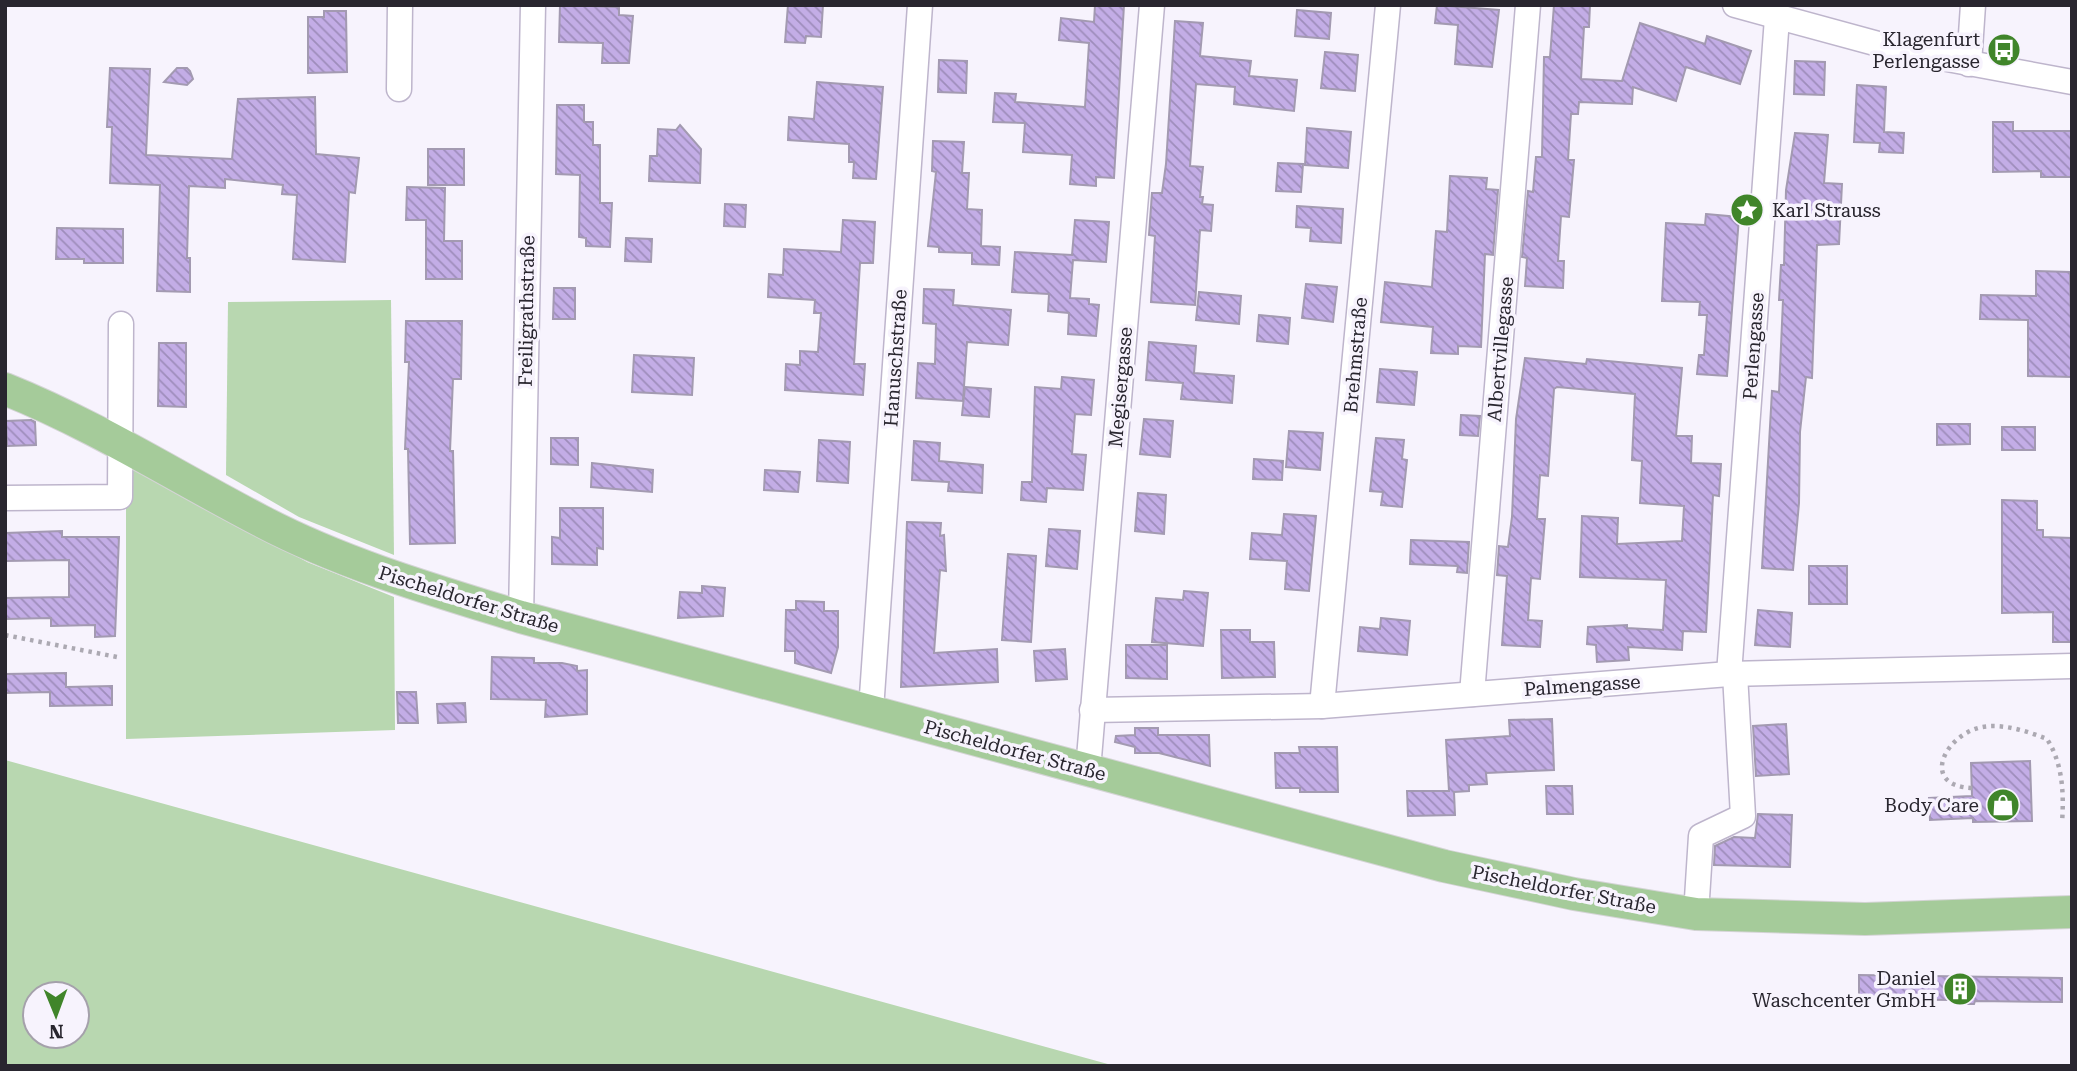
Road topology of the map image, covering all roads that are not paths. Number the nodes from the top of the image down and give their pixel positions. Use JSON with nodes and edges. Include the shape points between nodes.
{"nodes":[{"id":1,"x":400,"y":5,"type":"edge"},
{"id":2,"x":533,"y":5,"type":"edge"},
{"id":3,"x":920,"y":5,"type":"edge"},
{"id":4,"x":1152,"y":5,"type":"edge"},
{"id":5,"x":1388,"y":5,"type":"edge"},
{"id":6,"x":1528,"y":5,"type":"edge"},
{"id":7,"x":1973,"y":5,"type":"edge"},
{"id":8,"x":1739,"y":6,"type":"edge"},
{"id":9,"x":1777,"y":18,"type":"junction"},
{"id":10,"x":1969,"y":64,"type":"junction"},
{"id":11,"x":2072,"y":82,"type":"edge"},
{"id":12,"x":399,"y":89,"type":"dead end"},
{"id":13,"x":121,"y":324,"type":"dead end"},
{"id":14,"x":5,"y":389,"type":"edge"},
{"id":15,"x":120,"y":443,"type":"junction"},
{"id":16,"x":5,"y":498,"type":"edge"},
{"id":17,"x":521,"y":617,"type":"junction"},
{"id":18,"x":2072,"y":666,"type":"edge"},
{"id":19,"x":1732,"y":674,"type":"junction"},
{"id":20,"x":1472,"y":694,"type":"junction"},
{"id":21,"x":1322,"y":705,"type":"junction"},
{"id":22,"x":1092,"y":709,"type":"junction"},
{"id":23,"x":871,"y":710,"type":"junction"},
{"id":24,"x":1087,"y":770,"type":"junction"},
{"id":25,"x":2072,"y":912,"type":"edge"},
{"id":26,"x":1696,"y":914,"type":"junction"}],
"edges":[{"from":1,"to":12,"type":"street"},
{"from":2,"to":17,"type":"street","name":"Freiligrathstraße"},
{"from":3,"to":23,"type":"street","name":"Hanuschstraße"},
{"from":4,"to":22,"type":"street","name":"Megisergasse"},
{"from":5,"to":21,"type":"street","name":"Brehmstraße"},
{"from":6,"to":20,"type":"street","name":"Albertvillegasse"},
{"from":7,"to":10,"type":"street"},
{"from":8,"to":9,"type":"street"},
{"from":9,"to":10,"type":"street"},
{"from":9,"to":19,"type":"street","name":"Perlengasse"},
{"from":10,"to":11,"type":"street"},
{"from":13,"to":15,"type":"street"},
{"from":14,"to":15,"type":"main road","name":"Pischeldorfer Straße"},
{"from":15,"to":16,"type":"street","via":[[120,497]]},
{"from":15,"to":17,"type":"main road","name":"Pischeldorfer Straße","via":[[263,522],[326,551]]},
{"from":17,"to":23,"type":"main road","name":"Pischeldorfer Straße"},
{"from":18,"to":19,"type":"street","name":"Palmengasse"},
{"from":19,"to":20,"type":"street","name":"Palmengasse"},
{"from":19,"to":26,"type":"street","name":"Perlengasse","via":[[1744,816],[1701,836]]},
{"from":20,"to":21,"type":"street","name":"Palmengasse"},
{"from":21,"to":22,"type":"street","name":"Palmengasse"},
{"from":22,"to":24,"type":"street","name":"Megisergasse"},
{"from":23,"to":24,"type":"main road","name":"Pischeldorfer Straße"},
{"from":24,"to":26,"type":"main road","name":"Pischeldorfer Straße","via":[[1444,866]]},
{"from":25,"to":26,"type":"main road","name":"Pischeldorfer Straße","via":[[1865,919]]}]}
